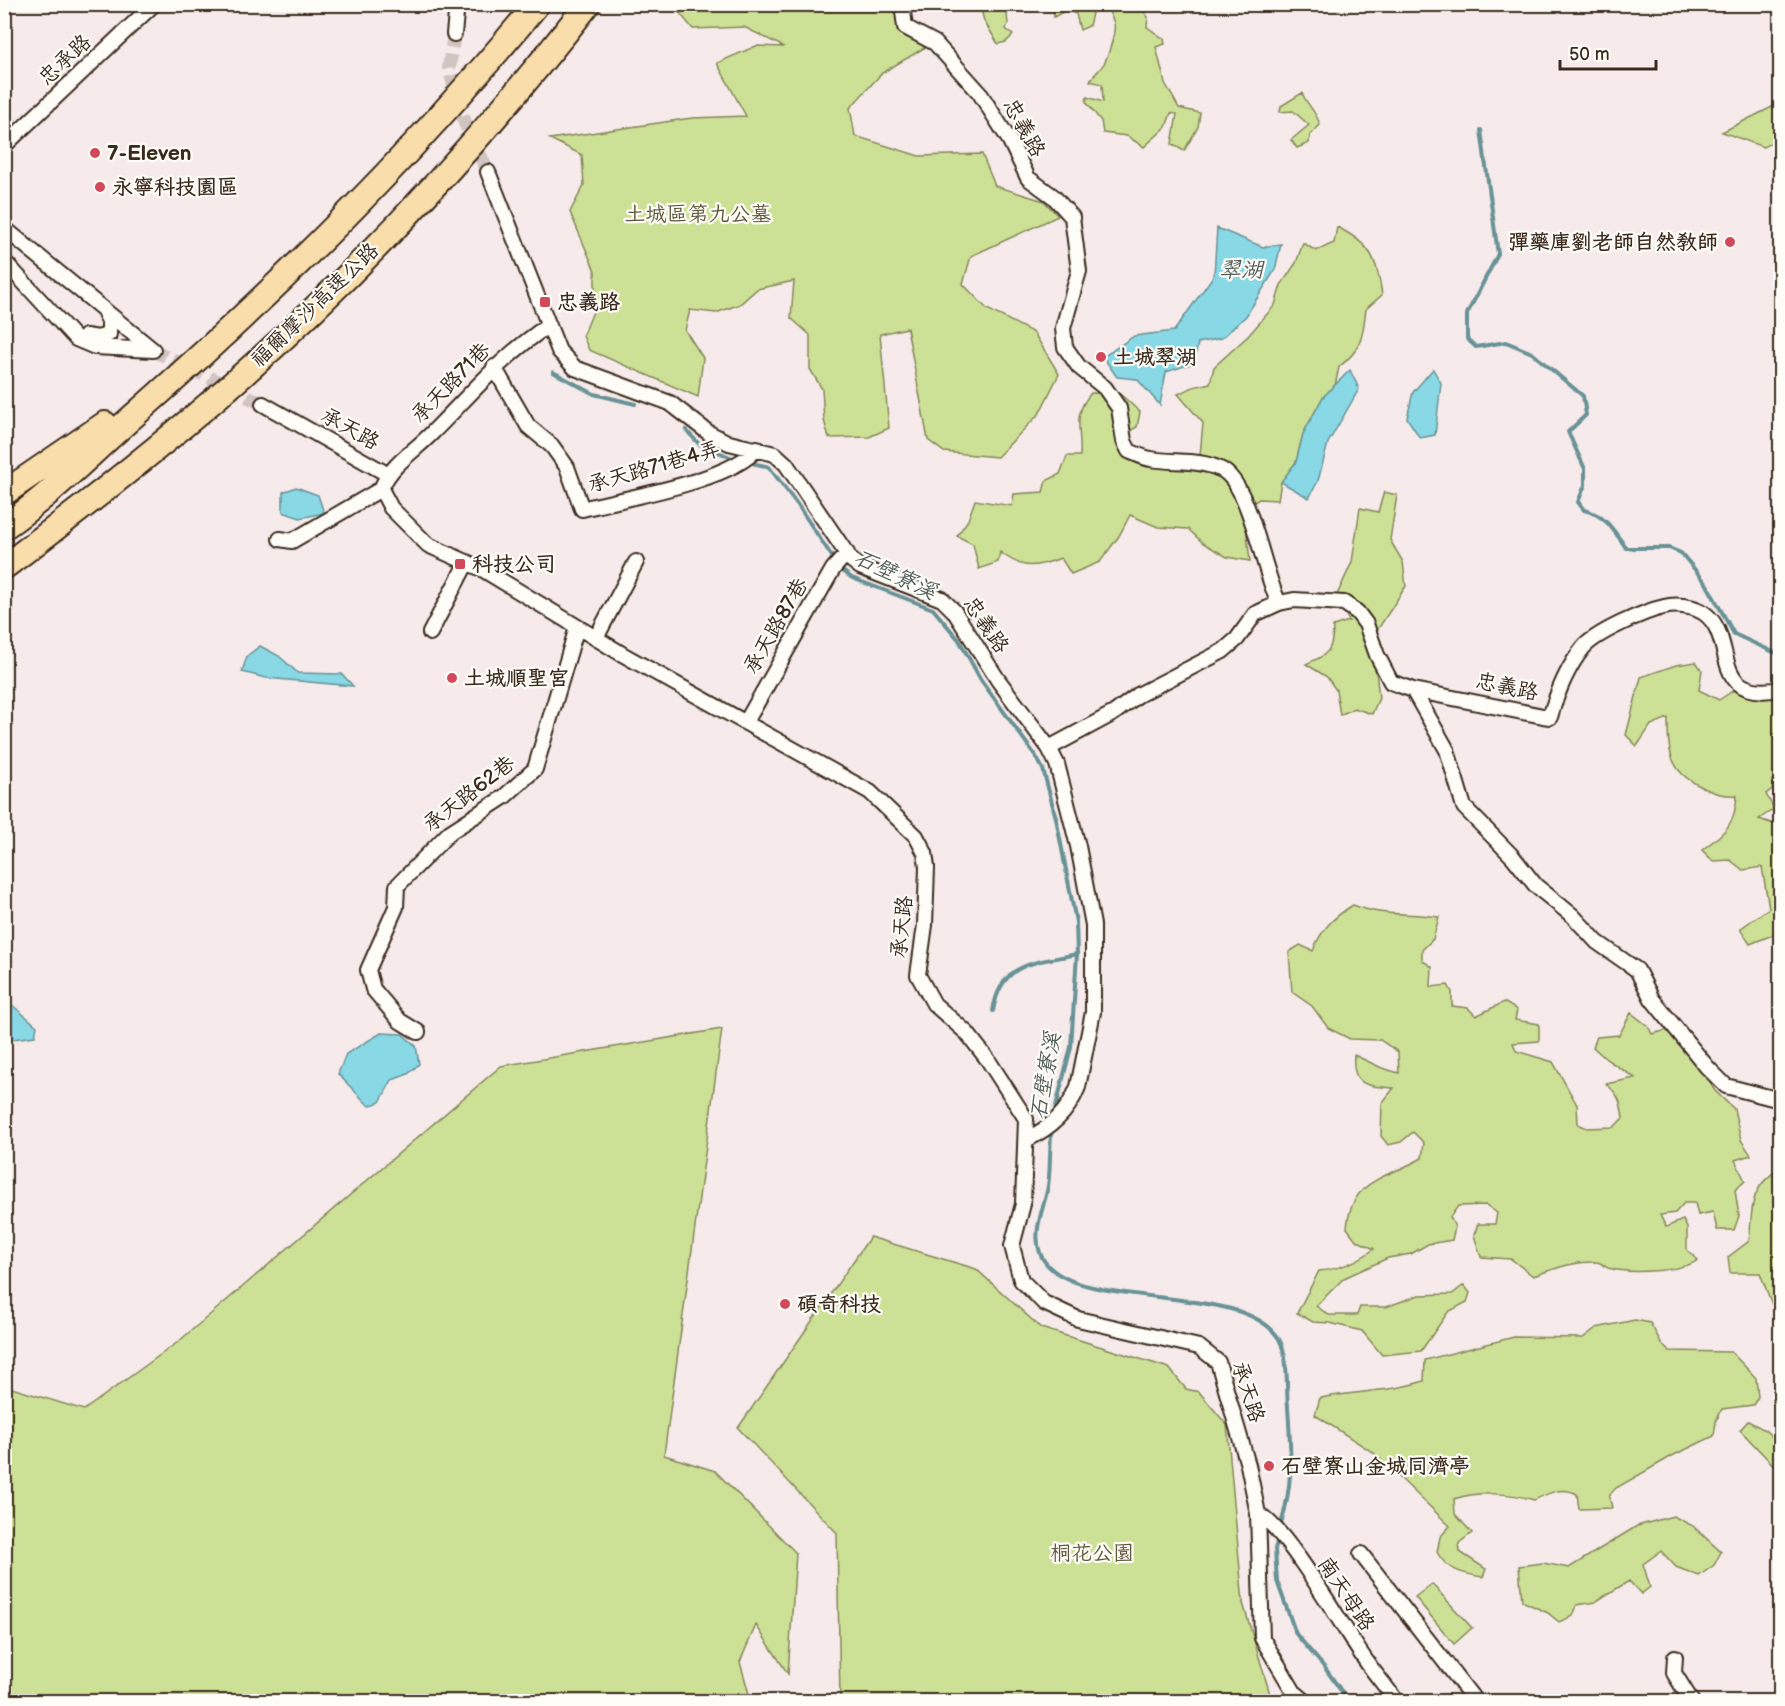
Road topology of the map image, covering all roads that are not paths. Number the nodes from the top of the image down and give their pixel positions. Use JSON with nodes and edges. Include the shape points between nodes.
{"nodes":[{"id":1,"x":154,"y":4,"type":"edge"},
{"id":2,"x":458,"y":4,"type":"edge"},
{"id":3,"x":537,"y":4,"type":"edge"},
{"id":4,"x":588,"y":4,"type":"edge"},
{"id":5,"x":902,"y":4,"type":"edge"},
{"id":6,"x":454,"y":34,"type":"tunnel mouth"},
{"id":7,"x":4,"y":146,"type":"edge"},
{"id":8,"x":488,"y":172,"type":"tunnel mouth"},
{"id":9,"x":4,"y":228,"type":"edge"},
{"id":10,"x":4,"y":261,"type":"edge"},
{"id":11,"x":105,"y":313,"type":"junction"},
{"id":12,"x":56,"y":317,"type":"junction"},
{"id":13,"x":549,"y":325,"type":"junction"},
{"id":14,"x":125,"y":329,"type":"junction"},
{"id":15,"x":110,"y":346,"type":"junction"},
{"id":16,"x":494,"y":367,"type":"junction"},
{"id":17,"x":180,"y":375,"type":"junction"},
{"id":18,"x":263,"y":404,"type":"tunnel mouth"},
{"id":19,"x":754,"y":452,"type":"junction"},
{"id":20,"x":387,"y":474,"type":"junction"},
{"id":21,"x":381,"y":489,"type":"junction"},
{"id":22,"x":4,"y":493,"type":"edge"},
{"id":23,"x":4,"y":527,"type":"edge"},
{"id":24,"x":280,"y":539,"type":"dead end"},
{"id":25,"x":840,"y":560,"type":"junction"},
{"id":26,"x":467,"y":562,"type":"junction"},
{"id":27,"x":636,"y":562,"type":"dead end"},
{"id":28,"x":4,"y":567,"type":"edge"},
{"id":29,"x":1279,"y":603,"type":"junction"},
{"id":30,"x":577,"y":627,"type":"junction"},
{"id":31,"x":430,"y":633,"type":"dead end"},
{"id":32,"x":596,"y":638,"type":"junction"},
{"id":33,"x":1780,"y":689,"type":"edge"},
{"id":34,"x":1413,"y":690,"type":"junction"},
{"id":35,"x":746,"y":722,"type":"junction"},
{"id":36,"x":1049,"y":748,"type":"junction"},
{"id":37,"x":418,"y":1032,"type":"dead end"},
{"id":38,"x":1780,"y":1100,"type":"edge"},
{"id":39,"x":1026,"y":1140,"type":"junction"},
{"id":40,"x":1262,"y":1516,"type":"junction"},
{"id":41,"x":1361,"y":1554,"type":"dead end"},
{"id":42,"x":1675,"y":1657,"type":"dead end"},
{"id":43,"x":1306,"y":1701,"type":"edge"},
{"id":44,"x":1397,"y":1701,"type":"edge"},
{"id":45,"x":1476,"y":1701,"type":"edge"},
{"id":46,"x":1692,"y":1701,"type":"edge"}],
"edges":[{"from":1,"to":7,"type":"street","name":"忠承路"},
{"from":2,"to":6,"type":"street"},
{"from":3,"to":17,"type":"highway","name":"福爾摩沙高速公路","via":[[380,180]]},
{"from":4,"to":28,"type":"highway","name":"福爾摩沙高速公路","via":[[539,67],[412,210],[300,322],[151,453]]},
{"from":5,"to":29,"type":"street","name":"忠義路","via":[[905,27],[936,43],[979,92],[1028,178],[1054,197],[1072,217],[1079,272],[1063,328],[1065,347],[1119,408],[1129,451],[1150,459],[1187,461],[1222,469],[1237,485],[1252,518]]},
{"from":8,"to":13,"type":"street","name":"忠義路"},
{"from":9,"to":11,"type":"street"},
{"from":10,"to":12,"type":"street"},
{"from":11,"to":12,"type":"street","via":[[109,333],[98,338],[80,333]]},
{"from":11,"to":14,"type":"street"},
{"from":12,"to":15,"type":"street","via":[[76,339],[95,347]]},
{"from":13,"to":16,"type":"street","name":"承天路71巷"},
{"from":13,"to":19,"type":"street","name":"忠義路","via":[[559,351],[575,368],[670,403],[709,433]]},
{"from":14,"to":15,"type":"street"},
{"from":14,"to":15,"type":"street","via":[[153,350]]},
{"from":16,"to":19,"type":"street","name":"承天路71巷4弄","via":[[528,426],[552,446],[567,467],[582,509],[722,473]]},
{"from":16,"to":20,"type":"street","name":"承天路71巷"},
{"from":17,"to":22,"type":"highway"},
{"from":17,"to":23,"type":"highway","name":"福爾摩沙高速公路"},
{"from":18,"to":20,"type":"street","name":"承天路"},
{"from":19,"to":25,"type":"street","name":"忠義路","via":[[775,454],[786,464]]},
{"from":20,"to":21,"type":"street","name":"承天路"},
{"from":21,"to":24,"type":"street","via":[[292,541]]},
{"from":21,"to":26,"type":"street","name":"承天路","via":[[391,508],[428,545]]},
{"from":25,"to":35,"type":"street","name":"承天路87巷"},
{"from":25,"to":36,"type":"street","name":"忠義路","via":[[942,599]]},
{"from":26,"to":30,"type":"street","name":"承天路"},
{"from":26,"to":31,"type":"street"},
{"from":27,"to":32,"type":"street"},
{"from":29,"to":34,"type":"street","name":"忠義路","via":[[1344,603],[1366,624],[1391,682]]},
{"from":29,"to":36,"type":"street","name":"忠義路","via":[[1255,614],[1223,651]]},
{"from":30,"to":32,"type":"street","name":"承天路"},
{"from":30,"to":37,"type":"street","name":"承天路62巷","via":[[535,769],[504,797],[450,832],[397,886],[396,907],[368,970],[373,989],[400,1021]]},
{"from":32,"to":35,"type":"street","name":"承天路"},
{"from":33,"to":34,"type":"street","name":"忠義路","via":[[1765,692],[1744,687],[1730,675],[1712,622],[1703,612],[1682,606],[1664,607],[1596,636],[1584,647],[1559,688],[1550,717]]},
{"from":34,"to":38,"type":"street","via":[[1447,750],[1464,807],[1513,856],[1536,886],[1597,942],[1637,970],[1652,999],[1726,1086]]},
{"from":35,"to":39,"type":"street","name":"承天路","via":[[870,792],[916,836],[927,867],[926,925],[918,975],[934,1004],[967,1033],[1018,1106],[1026,1119]]},
{"from":36,"to":39,"type":"street","name":"忠義路","via":[[1057,764],[1078,846],[1093,925],[1092,1028],[1078,1088],[1067,1110],[1048,1129]]},
{"from":39,"to":40,"type":"street","name":"承天路","via":[[1023,1204],[1012,1246],[1021,1280],[1044,1303],[1078,1319],[1199,1347],[1212,1354],[1224,1377]]},
{"from":40,"to":43,"type":"street","name":"承天路","via":[[1262,1638],[1294,1692]]},
{"from":40,"to":44,"type":"street","name":"南天母路","via":[[1289,1546]]},
{"from":41,"to":45,"type":"street"},
{"from":42,"to":46,"type":"street","via":[[1674,1673]]}]}
